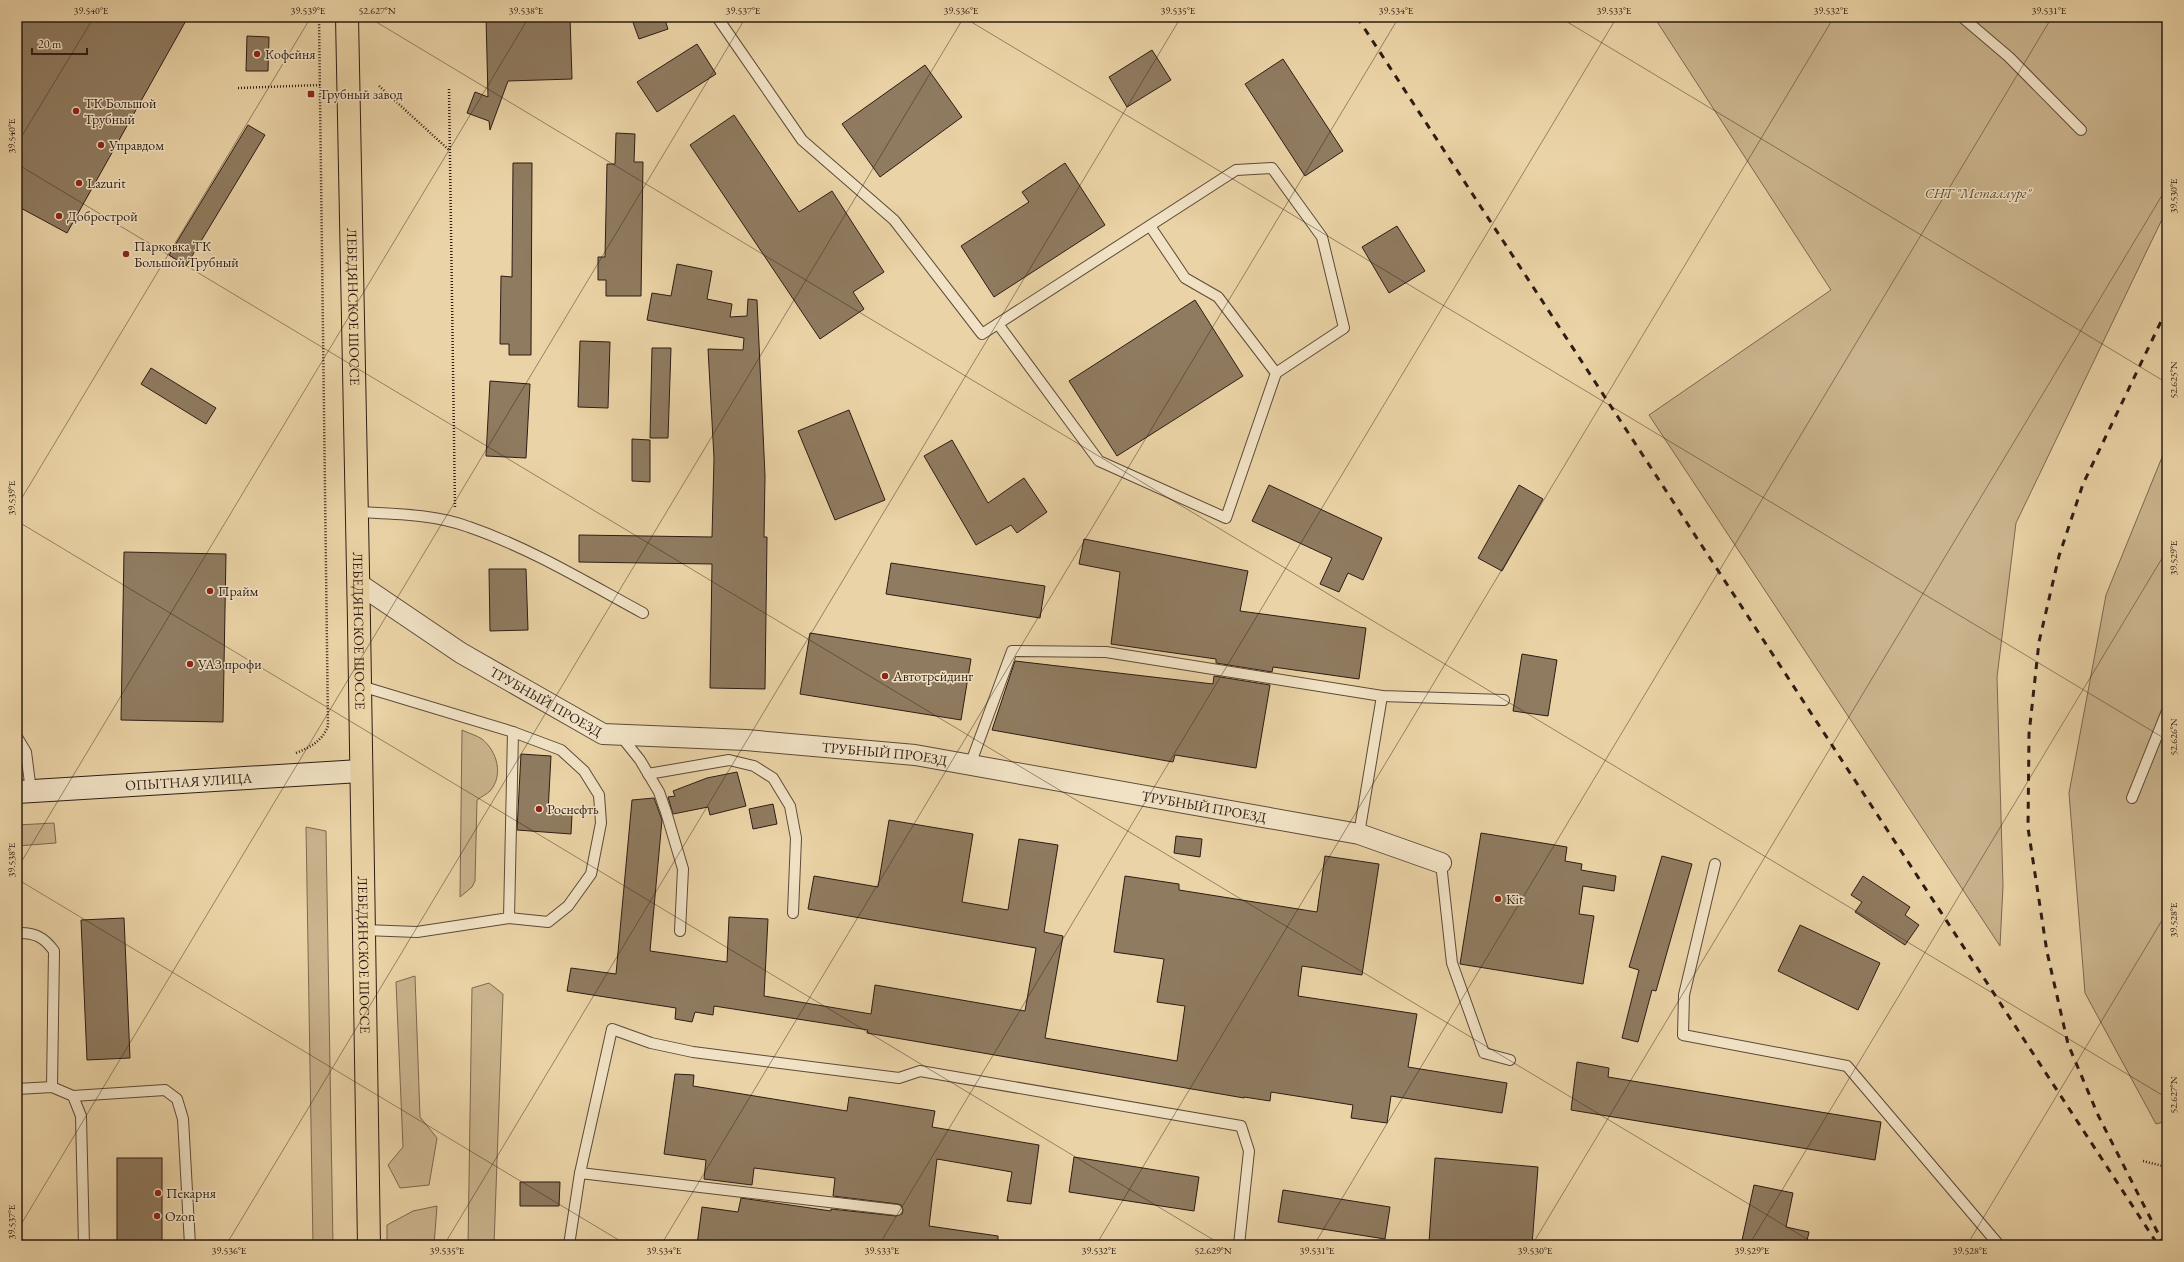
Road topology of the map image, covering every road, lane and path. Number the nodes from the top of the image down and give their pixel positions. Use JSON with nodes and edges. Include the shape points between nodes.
{"nodes":[{"id":1,"x":319,"y":17,"type":"edge"},
{"id":2,"x":347,"y":17,"type":"edge"},
{"id":3,"x":716,"y":17,"type":"edge"},
{"id":4,"x":1962,"y":17,"type":"edge"},
{"id":5,"x":321,"y":85,"type":"junction"},
{"id":6,"x":379,"y":86,"type":"dead end"},
{"id":7,"x":238,"y":88,"type":"dead end"},
{"id":8,"x":449,"y":89,"type":"dead end"},
{"id":9,"x":2080,"y":130,"type":"dead end"},
{"id":10,"x":450,"y":151,"type":"junction"},
{"id":11,"x":1150,"y":226,"type":"junction"},
{"id":12,"x":998,"y":324,"type":"junction"},
{"id":13,"x":1276,"y":373,"type":"junction"},
{"id":14,"x":358,"y":512,"type":"junction"},
{"id":15,"x":455,"y":524,"type":"junction"},
{"id":16,"x":359,"y":584,"type":"junction"},
{"id":17,"x":643,"y":613,"type":"dead end"},
{"id":18,"x":361,"y":686,"type":"junction"},
{"id":19,"x":1382,"y":696,"type":"junction"},
{"id":20,"x":1504,"y":700,"type":"dead end"},
{"id":21,"x":2167,"y":711,"type":"edge"},
{"id":22,"x":513,"y":732,"type":"junction"},
{"id":23,"x":620,"y":734,"type":"junction"},
{"id":24,"x":17,"y":736,"type":"edge"},
{"id":25,"x":295,"y":754,"type":"dead end"},
{"id":26,"x":970,"y":765,"type":"junction"},
{"id":27,"x":360,"y":771,"type":"junction"},
{"id":28,"x":648,"y":774,"type":"junction"},
{"id":29,"x":24,"y":792,"type":"edge"},
{"id":30,"x":2132,"y":798,"type":"dead end"},
{"id":31,"x":1359,"y":834,"type":"junction"},
{"id":32,"x":1441,"y":863,"type":"joint"},
{"id":33,"x":1715,"y":864,"type":"dead end"},
{"id":34,"x":793,"y":913,"type":"dead end"},
{"id":35,"x":509,"y":918,"type":"junction"},
{"id":36,"x":364,"y":930,"type":"junction"},
{"id":37,"x":680,"y":931,"type":"dead end"},
{"id":38,"x":17,"y":932,"type":"edge"},
{"id":39,"x":1510,"y":1060,"type":"dead end"},
{"id":40,"x":52,"y":1087,"type":"junction"},
{"id":41,"x":17,"y":1089,"type":"edge"},
{"id":42,"x":73,"y":1096,"type":"junction"},
{"id":43,"x":2143,"y":1161,"type":"dead end"},
{"id":44,"x":2167,"y":1167,"type":"edge"},
{"id":45,"x":580,"y":1173,"type":"junction"},
{"id":46,"x":897,"y":1210,"type":"dead end"},
{"id":47,"x":84,"y":1245,"type":"edge"},
{"id":48,"x":190,"y":1245,"type":"edge"},
{"id":49,"x":369,"y":1245,"type":"edge"},
{"id":50,"x":569,"y":1245,"type":"edge"},
{"id":51,"x":1239,"y":1245,"type":"edge"},
{"id":52,"x":1999,"y":1245,"type":"edge"}],
"edges":[{"from":1,"to":5,"type":"path"},
{"from":2,"to":14,"type":"main road","name":"ЛЕБЕДЯНСКОЕ ШОССЕ"},
{"from":3,"to":12,"type":"lane","via":[[802,140],[894,220],[982,334]]},
{"from":4,"to":9,"type":"lane","via":[[2009,56]]},
{"from":5,"to":7,"type":"path"},
{"from":5,"to":25,"type":"path","via":[[328,726],[323,738],[308,749]]},
{"from":6,"to":10,"type":"path"},
{"from":8,"to":10,"type":"path"},
{"from":10,"to":15,"type":"path"},
{"from":11,"to":12,"type":"lane"},
{"from":11,"to":13,"type":"lane","via":[[1185,278],[1218,297]]},
{"from":11,"to":13,"type":"lane","via":[[1236,170],[1272,168],[1322,237],[1344,328]]},
{"from":12,"to":13,"type":"lane","via":[[1099,461],[1226,518]]},
{"from":14,"to":15,"type":"lane","via":[[419,516]]},
{"from":14,"to":16,"type":"main road","name":"ЛЕБЕДЯНСКОЕ ШОССЕ"},
{"from":15,"to":17,"type":"lane","via":[[468,526],[555,564]]},
{"from":16,"to":18,"type":"main road","name":"ЛЕБЕДЯНСКОЕ ШОССЕ"},
{"from":16,"to":23,"type":"street","name":"ТРУБНЫЙ ПРОЕЗД","via":[[461,653],[603,734]]},
{"from":18,"to":22,"type":"lane"},
{"from":18,"to":27,"type":"main road","name":"ЛЕБЕДЯНСКОЕ ШОССЕ"},
{"from":19,"to":20,"type":"lane"},
{"from":19,"to":26,"type":"lane","via":[[1106,652],[1012,651]]},
{"from":19,"to":31,"type":"lane"},
{"from":21,"to":30,"type":"lane"},
{"from":22,"to":35,"type":"lane"},
{"from":22,"to":35,"type":"lane","via":[[561,750],[584,771],[599,795],[602,823],[591,874],[568,906],[548,922]]},
{"from":23,"to":26,"type":"street","name":"ТРУБНЫЙ ПРОЕЗД","via":[[746,740],[915,755]]},
{"from":23,"to":28,"type":"lane"},
{"from":24,"to":29,"type":"lane","via":[[26,752]]},
{"from":26,"to":31,"type":"street","name":"ТРУБНЫЙ ПРОЕЗД"},
{"from":27,"to":29,"type":"street","name":"ОПЫТНАЯ УЛИЦА"},
{"from":27,"to":36,"type":"main road","name":"ЛЕБЕДЯНСКОЕ ШОССЕ"},
{"from":28,"to":34,"type":"lane","via":[[729,760],[754,766],[773,778],[790,806],[796,838]]},
{"from":28,"to":37,"type":"lane","via":[[666,812],[683,869]]},
{"from":31,"to":32,"type":"street","name":"ТРУБНЫЙ ПРОЕЗД"},
{"from":32,"to":39,"type":"lane","via":[[1452,963],[1484,1053]]},
{"from":33,"to":52,"type":"lane","via":[[1684,995],[1683,1034],[1847,1066]]},
{"from":35,"to":36,"type":"lane","via":[[417,932]]},
{"from":36,"to":49,"type":"main road","name":"ЛЕБЕДЯНСКОЕ ШОССЕ"},
{"from":38,"to":40,"type":"lane","via":[[27,932],[46,940],[54,951]]},
{"from":40,"to":41,"type":"lane"},
{"from":40,"to":42,"type":"lane"},
{"from":42,"to":47,"type":"lane","via":[[81,1116]]},
{"from":42,"to":48,"type":"lane","via":[[165,1090],[177,1099],[183,1119]]},
{"from":43,"to":44,"type":"path"},
{"from":45,"to":46,"type":"lane"},
{"from":45,"to":50,"type":"lane"},
{"from":45,"to":51,"type":"lane","via":[[612,1029],[652,1043],[693,1052],[899,1078],[920,1071],[1241,1126],[1249,1151]]}]}
